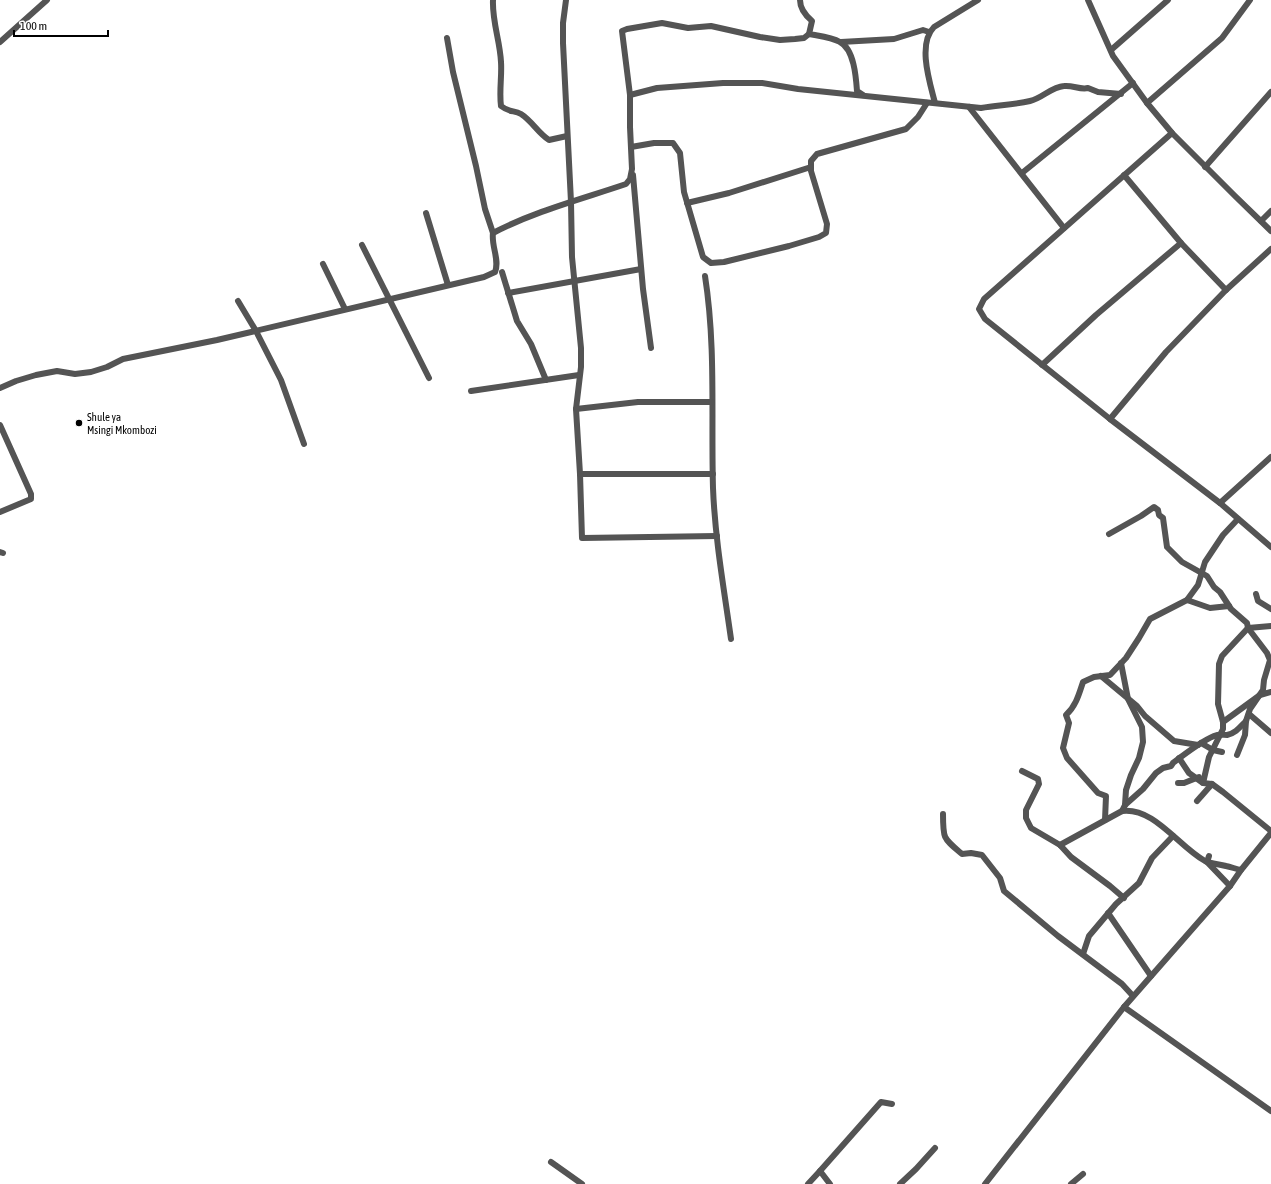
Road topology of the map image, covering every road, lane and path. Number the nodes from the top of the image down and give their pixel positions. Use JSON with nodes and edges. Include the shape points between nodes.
{"nodes":[{"id":1,"x":47,"y":0,"type":"edge"},
{"id":2,"x":493,"y":0,"type":"edge"},
{"id":3,"x":566,"y":0,"type":"edge"},
{"id":4,"x":800,"y":0,"type":"edge"},
{"id":5,"x":978,"y":0,"type":"edge"},
{"id":6,"x":1088,"y":0,"type":"edge"},
{"id":7,"x":1168,"y":0,"type":"edge"},
{"id":8,"x":1250,"y":0,"type":"edge"},
{"id":9,"x":929,"y":32,"type":"junction"},
{"id":10,"x":809,"y":34,"type":"junction"},
{"id":11,"x":447,"y":38,"type":"dead end"},
{"id":12,"x":0,"y":42,"type":"edge"},
{"id":13,"x":841,"y":42,"type":"junction"},
{"id":14,"x":1111,"y":50,"type":"junction"},
{"id":15,"x":1133,"y":83,"type":"junction"},
{"id":16,"x":1271,"y":92,"type":"edge"},
{"id":17,"x":1121,"y":94,"type":"junction"},
{"id":18,"x":630,"y":95,"type":"junction"},
{"id":19,"x":864,"y":96,"type":"junction"},
{"id":20,"x":927,"y":103,"type":"junction"},
{"id":21,"x":1147,"y":103,"type":"junction"},
{"id":22,"x":935,"y":104,"type":"junction"},
{"id":23,"x":969,"y":107,"type":"junction"},
{"id":24,"x":1172,"y":133,"type":"junction"},
{"id":25,"x":567,"y":136,"type":"junction"},
{"id":26,"x":631,"y":147,"type":"junction"},
{"id":27,"x":1205,"y":166,"type":"junction"},
{"id":28,"x":811,"y":167,"type":"junction"},
{"id":29,"x":632,"y":169,"type":"junction"},
{"id":30,"x":1022,"y":174,"type":"junction"},
{"id":31,"x":1124,"y":175,"type":"junction"},
{"id":32,"x":571,"y":202,"type":"junction"},
{"id":33,"x":687,"y":203,"type":"junction"},
{"id":34,"x":1271,"y":212,"type":"edge"},
{"id":35,"x":426,"y":213,"type":"dead end"},
{"id":36,"x":1261,"y":221,"type":"junction"},
{"id":37,"x":1064,"y":228,"type":"junction"},
{"id":38,"x":1271,"y":230,"type":"edge"},
{"id":39,"x":494,"y":233,"type":"junction"},
{"id":40,"x":1181,"y":243,"type":"junction"},
{"id":41,"x":362,"y":245,"type":"dead end"},
{"id":42,"x":1271,"y":249,"type":"edge"},
{"id":43,"x":323,"y":264,"type":"dead end"},
{"id":44,"x":641,"y":269,"type":"junction"},
{"id":45,"x":502,"y":272,"type":"dead end"},
{"id":46,"x":705,"y":276,"type":"dead end"},
{"id":47,"x":573,"y":282,"type":"junction"},
{"id":48,"x":448,"y":285,"type":"junction"},
{"id":49,"x":1226,"y":290,"type":"junction"},
{"id":50,"x":508,"y":293,"type":"junction"},
{"id":51,"x":390,"y":299,"type":"junction"},
{"id":52,"x":238,"y":301,"type":"dead end"},
{"id":53,"x":346,"y":309,"type":"junction"},
{"id":54,"x":256,"y":331,"type":"junction"},
{"id":55,"x":651,"y":348,"type":"dead end"},
{"id":56,"x":1042,"y":365,"type":"junction"},
{"id":57,"x":580,"y":375,"type":"junction"},
{"id":58,"x":429,"y":378,"type":"dead end"},
{"id":59,"x":546,"y":380,"type":"junction"},
{"id":60,"x":0,"y":388,"type":"edge"},
{"id":61,"x":471,"y":390,"type":"dead end"},
{"id":62,"x":712,"y":402,"type":"junction"},
{"id":63,"x":576,"y":408,"type":"junction"},
{"id":64,"x":1110,"y":419,"type":"junction"},
{"id":65,"x":0,"y":425,"type":"edge"},
{"id":66,"x":304,"y":444,"type":"dead end"},
{"id":67,"x":1271,"y":457,"type":"edge"},
{"id":68,"x":580,"y":474,"type":"junction"},
{"id":69,"x":713,"y":474,"type":"junction"},
{"id":70,"x":1220,"y":503,"type":"junction"},
{"id":71,"x":0,"y":512,"type":"edge"},
{"id":72,"x":1238,"y":519,"type":"junction"},
{"id":73,"x":1109,"y":534,"type":"dead end"},
{"id":74,"x":717,"y":536,"type":"junction"},
{"id":75,"x":1271,"y":547,"type":"edge"},
{"id":76,"x":1201,"y":573,"type":"junction"},
{"id":77,"x":1256,"y":594,"type":"dead end"},
{"id":78,"x":1187,"y":600,"type":"junction"},
{"id":79,"x":1229,"y":606,"type":"junction"},
{"id":80,"x":1271,"y":609,"type":"edge"},
{"id":81,"x":1271,"y":626,"type":"edge"},
{"id":82,"x":1248,"y":628,"type":"junction"},
{"id":83,"x":731,"y":639,"type":"dead end"},
{"id":84,"x":1271,"y":659,"type":"edge"},
{"id":85,"x":1121,"y":664,"type":"junction"},
{"id":86,"x":1101,"y":676,"type":"junction"},
{"id":87,"x":1271,"y":692,"type":"edge"},
{"id":88,"x":1260,"y":695,"type":"junction"},
{"id":89,"x":1128,"y":699,"type":"junction"},
{"id":90,"x":1249,"y":714,"type":"junction"},
{"id":91,"x":1246,"y":721,"type":"junction"},
{"id":92,"x":1223,"y":722,"type":"junction"},
{"id":93,"x":1237,"y":731,"type":"junction"},
{"id":94,"x":1271,"y":733,"type":"edge"},
{"id":95,"x":1219,"y":734,"type":"junction"},
{"id":96,"x":1245,"y":735,"type":"junction"},
{"id":97,"x":1199,"y":744,"type":"junction"},
{"id":98,"x":1213,"y":750,"type":"junction"},
{"id":99,"x":1222,"y":752,"type":"dead end"},
{"id":100,"x":1237,"y":755,"type":"dead end"},
{"id":101,"x":1179,"y":758,"type":"junction"},
{"id":102,"x":1022,"y":771,"type":"dead end"},
{"id":103,"x":1206,"y":774,"type":"junction"},
{"id":104,"x":1196,"y":778,"type":"junction"},
{"id":105,"x":1178,"y":783,"type":"dead end"},
{"id":106,"x":1203,"y":783,"type":"junction"},
{"id":107,"x":1212,"y":784,"type":"junction"},
{"id":108,"x":1197,"y":802,"type":"dead end"},
{"id":109,"x":1123,"y":808,"type":"junction"},
{"id":110,"x":943,"y":814,"type":"dead end"},
{"id":111,"x":1105,"y":820,"type":"junction"},
{"id":112,"x":1271,"y":832,"type":"edge"},
{"id":113,"x":1173,"y":836,"type":"junction"},
{"id":114,"x":1060,"y":845,"type":"junction"},
{"id":115,"x":1208,"y":859,"type":"junction"},
{"id":116,"x":1241,"y":870,"type":"junction"},
{"id":117,"x":1230,"y":886,"type":"junction"},
{"id":118,"x":1124,"y":898,"type":"junction"},
{"id":119,"x":1108,"y":914,"type":"junction"},
{"id":120,"x":1083,"y":954,"type":"junction"},
{"id":121,"x":1151,"y":976,"type":"junction"},
{"id":122,"x":1133,"y":996,"type":"junction"},
{"id":123,"x":1124,"y":1007,"type":"junction"},
{"id":124,"x":892,"y":1104,"type":"dead end"},
{"id":125,"x":1271,"y":1111,"type":"edge"},
{"id":126,"x":935,"y":1148,"type":"dead end"},
{"id":127,"x":551,"y":1162,"type":"dead end"},
{"id":128,"x":820,"y":1171,"type":"junction"},
{"id":129,"x":1082,"y":1174,"type":"dead end"},
{"id":130,"x":582,"y":1184,"type":"edge"},
{"id":131,"x":808,"y":1184,"type":"edge"},
{"id":132,"x":830,"y":1184,"type":"edge"},
{"id":133,"x":900,"y":1184,"type":"edge"},
{"id":134,"x":985,"y":1184,"type":"edge"},
{"id":135,"x":1071,"y":1184,"type":"edge"}],
"edges":[{"from":1,"to":12,"type":"street"},
{"from":2,"to":25,"type":"street","via":[[494,22],[500,46],[501,106],[507,111],[520,113],[549,140]]},
{"from":3,"to":25,"type":"street","via":[[563,43]]},
{"from":4,"to":10,"type":"street","via":[[804,14],[812,21]]},
{"from":5,"to":9,"type":"street"},
{"from":6,"to":14,"type":"street"},
{"from":7,"to":14,"type":"street"},
{"from":8,"to":21,"type":"street","via":[[1222,38]]},
{"from":9,"to":13,"type":"street","via":[[923,30],[894,39]]},
{"from":9,"to":22,"type":"street","via":[[926,42],[928,72]]},
{"from":10,"to":13,"type":"street"},
{"from":10,"to":18,"type":"street","via":[[804,38],[780,40],[710,26],[688,28],[662,23],[627,29],[622,31]]},
{"from":11,"to":39,"type":"street","via":[[485,209]]},
{"from":13,"to":19,"type":"street","via":[[852,57],[857,91]]},
{"from":14,"to":15,"type":"street"},
{"from":15,"to":17,"type":"street"},
{"from":15,"to":21,"type":"street"},
{"from":16,"to":27,"type":"street"},
{"from":17,"to":23,"type":"street","via":[[1064,86],[1056,87],[1030,102]]},
{"from":17,"to":30,"type":"street"},
{"from":18,"to":19,"type":"street","via":[[657,88],[762,83]]},
{"from":18,"to":26,"type":"street"},
{"from":19,"to":20,"type":"street"},
{"from":20,"to":22,"type":"street"},
{"from":20,"to":28,"type":"street","via":[[906,129],[816,154],[811,161]]},
{"from":21,"to":24,"type":"street"},
{"from":22,"to":23,"type":"street"},
{"from":23,"to":30,"type":"street"},
{"from":24,"to":27,"type":"street"},
{"from":24,"to":31,"type":"street"},
{"from":25,"to":32,"type":"street"},
{"from":26,"to":29,"type":"street"},
{"from":26,"to":33,"type":"street","via":[[673,143],[680,153]]},
{"from":27,"to":36,"type":"street"},
{"from":28,"to":33,"type":"street","via":[[729,193]]},
{"from":28,"to":33,"type":"street","via":[[827,224],[826,233],[797,244],[743,258],[711,263],[704,257]]},
{"from":29,"to":32,"type":"street","via":[[626,184]]},
{"from":29,"to":44,"type":"street"},
{"from":30,"to":37,"type":"street"},
{"from":31,"to":37,"type":"street"},
{"from":31,"to":40,"type":"street"},
{"from":32,"to":39,"type":"street","via":[[506,226]]},
{"from":32,"to":47,"type":"street"},
{"from":34,"to":36,"type":"street"},
{"from":35,"to":48,"type":"street"},
{"from":36,"to":38,"type":"street"},
{"from":37,"to":56,"type":"street","via":[[984,298],[979,309],[985,319]]},
{"from":39,"to":48,"type":"street","via":[[497,266],[495,272]]},
{"from":40,"to":49,"type":"street"},
{"from":40,"to":56,"type":"street"},
{"from":41,"to":51,"type":"street"},
{"from":42,"to":49,"type":"street"},
{"from":43,"to":53,"type":"street"},
{"from":44,"to":47,"type":"street"},
{"from":44,"to":55,"type":"street"},
{"from":45,"to":50,"type":"street"},
{"from":46,"to":62,"type":"street","via":[[711,322]]},
{"from":47,"to":50,"type":"street"},
{"from":47,"to":57,"type":"street","via":[[581,348]]},
{"from":48,"to":51,"type":"street"},
{"from":49,"to":64,"type":"street","via":[[1166,352]]},
{"from":50,"to":59,"type":"street","via":[[517,321],[531,344]]},
{"from":51,"to":53,"type":"street"},
{"from":51,"to":58,"type":"street"},
{"from":52,"to":54,"type":"street"},
{"from":53,"to":54,"type":"street"},
{"from":54,"to":60,"type":"street","via":[[123,358],[91,372],[75,374],[58,371],[36,375]]},
{"from":54,"to":66,"type":"street","via":[[281,380]]},
{"from":56,"to":64,"type":"street"},
{"from":57,"to":59,"type":"street"},
{"from":57,"to":63,"type":"street"},
{"from":59,"to":61,"type":"street"},
{"from":62,"to":63,"type":"street","via":[[638,402]]},
{"from":62,"to":69,"type":"street"},
{"from":63,"to":68,"type":"street"},
{"from":64,"to":70,"type":"street"},
{"from":65,"to":71,"type":"street","via":[[31,494],[31,499]]},
{"from":67,"to":70,"type":"street"},
{"from":68,"to":69,"type":"street"},
{"from":68,"to":74,"type":"street","via":[[582,538]]},
{"from":69,"to":74,"type":"street"},
{"from":70,"to":72,"type":"street"},
{"from":72,"to":75,"type":"street"},
{"from":72,"to":76,"type":"street","via":[[1223,535],[1205,562]]},
{"from":73,"to":76,"type":"street","via":[[1154,507],[1163,518],[1167,547],[1182,562]]},
{"from":74,"to":83,"type":"street"},
{"from":76,"to":78,"type":"street","via":[[1198,585]]},
{"from":76,"to":79,"type":"street","via":[[1207,576]]},
{"from":77,"to":80,"type":"street","via":[[1258,601]]},
{"from":78,"to":79,"type":"street","via":[[1210,608]]},
{"from":78,"to":85,"type":"street","via":[[1150,619]]},
{"from":79,"to":82,"type":"street","via":[[1247,623]]},
{"from":81,"to":82,"type":"street"},
{"from":82,"to":84,"type":"street"},
{"from":82,"to":92,"type":"street","via":[[1222,656],[1219,664],[1218,704]]},
{"from":84,"to":88,"type":"street"},
{"from":85,"to":86,"type":"street","via":[[1110,674]]},
{"from":85,"to":89,"type":"street"},
{"from":86,"to":89,"type":"street"},
{"from":86,"to":111,"type":"street","via":[[1083,682],[1072,710],[1066,715],[1069,723],[1063,748],[1076,769],[1098,793],[1106,796]]},
{"from":87,"to":88,"type":"street"},
{"from":88,"to":90,"type":"street"},
{"from":88,"to":92,"type":"street"},
{"from":89,"to":97,"type":"street","via":[[1174,741]]},
{"from":89,"to":109,"type":"street","via":[[1142,727],[1143,742],[1126,790]]},
{"from":90,"to":91,"type":"street"},
{"from":90,"to":94,"type":"street"},
{"from":91,"to":93,"type":"street"},
{"from":91,"to":96,"type":"street"},
{"from":92,"to":95,"type":"street","via":[[1223,729]]},
{"from":93,"to":95,"type":"street","via":[[1226,735]]},
{"from":93,"to":96,"type":"street"},
{"from":95,"to":97,"type":"street"},
{"from":95,"to":98,"type":"street"},
{"from":96,"to":100,"type":"street"},
{"from":97,"to":98,"type":"street"},
{"from":97,"to":101,"type":"street"},
{"from":98,"to":99,"type":"street"},
{"from":98,"to":103,"type":"street","via":[[1207,763]]},
{"from":101,"to":104,"type":"street","via":[[1189,773]]},
{"from":101,"to":109,"type":"street","via":[[1156,773]]},
{"from":102,"to":114,"type":"street","via":[[1038,779],[1039,784],[1026,810],[1026,818],[1031,828]]},
{"from":103,"to":104,"type":"street"},
{"from":103,"to":106,"type":"street"},
{"from":104,"to":105,"type":"street"},
{"from":104,"to":106,"type":"street"},
{"from":106,"to":107,"type":"street"},
{"from":107,"to":108,"type":"street"},
{"from":107,"to":112,"type":"street"},
{"from":109,"to":111,"type":"street"},
{"from":109,"to":113,"type":"street","via":[[1143,813]]},
{"from":110,"to":120,"type":"street","via":[[943,834],[949,843],[962,854],[982,855],[1000,878],[1004,891]]},
{"from":111,"to":114,"type":"street"},
{"from":112,"to":116,"type":"street"},
{"from":113,"to":115,"type":"street"},
{"from":113,"to":118,"type":"street","via":[[1152,858],[1139,883]]},
{"from":114,"to":118,"type":"street","via":[[1071,857]]},
{"from":115,"to":116,"type":"street"},
{"from":115,"to":117,"type":"street"},
{"from":116,"to":117,"type":"street"},
{"from":117,"to":121,"type":"street"},
{"from":118,"to":119,"type":"street"},
{"from":119,"to":120,"type":"street","via":[[1089,936]]},
{"from":119,"to":121,"type":"street"},
{"from":120,"to":122,"type":"street","via":[[1122,984]]},
{"from":121,"to":122,"type":"street"},
{"from":122,"to":123,"type":"street"},
{"from":123,"to":125,"type":"street"},
{"from":123,"to":134,"type":"street"},
{"from":124,"to":128,"type":"street","via":[[881,1102]]},
{"from":126,"to":133,"type":"street"},
{"from":127,"to":130,"type":"street"},
{"from":128,"to":131,"type":"street"},
{"from":128,"to":132,"type":"street"},
{"from":129,"to":135,"type":"street"}]}
